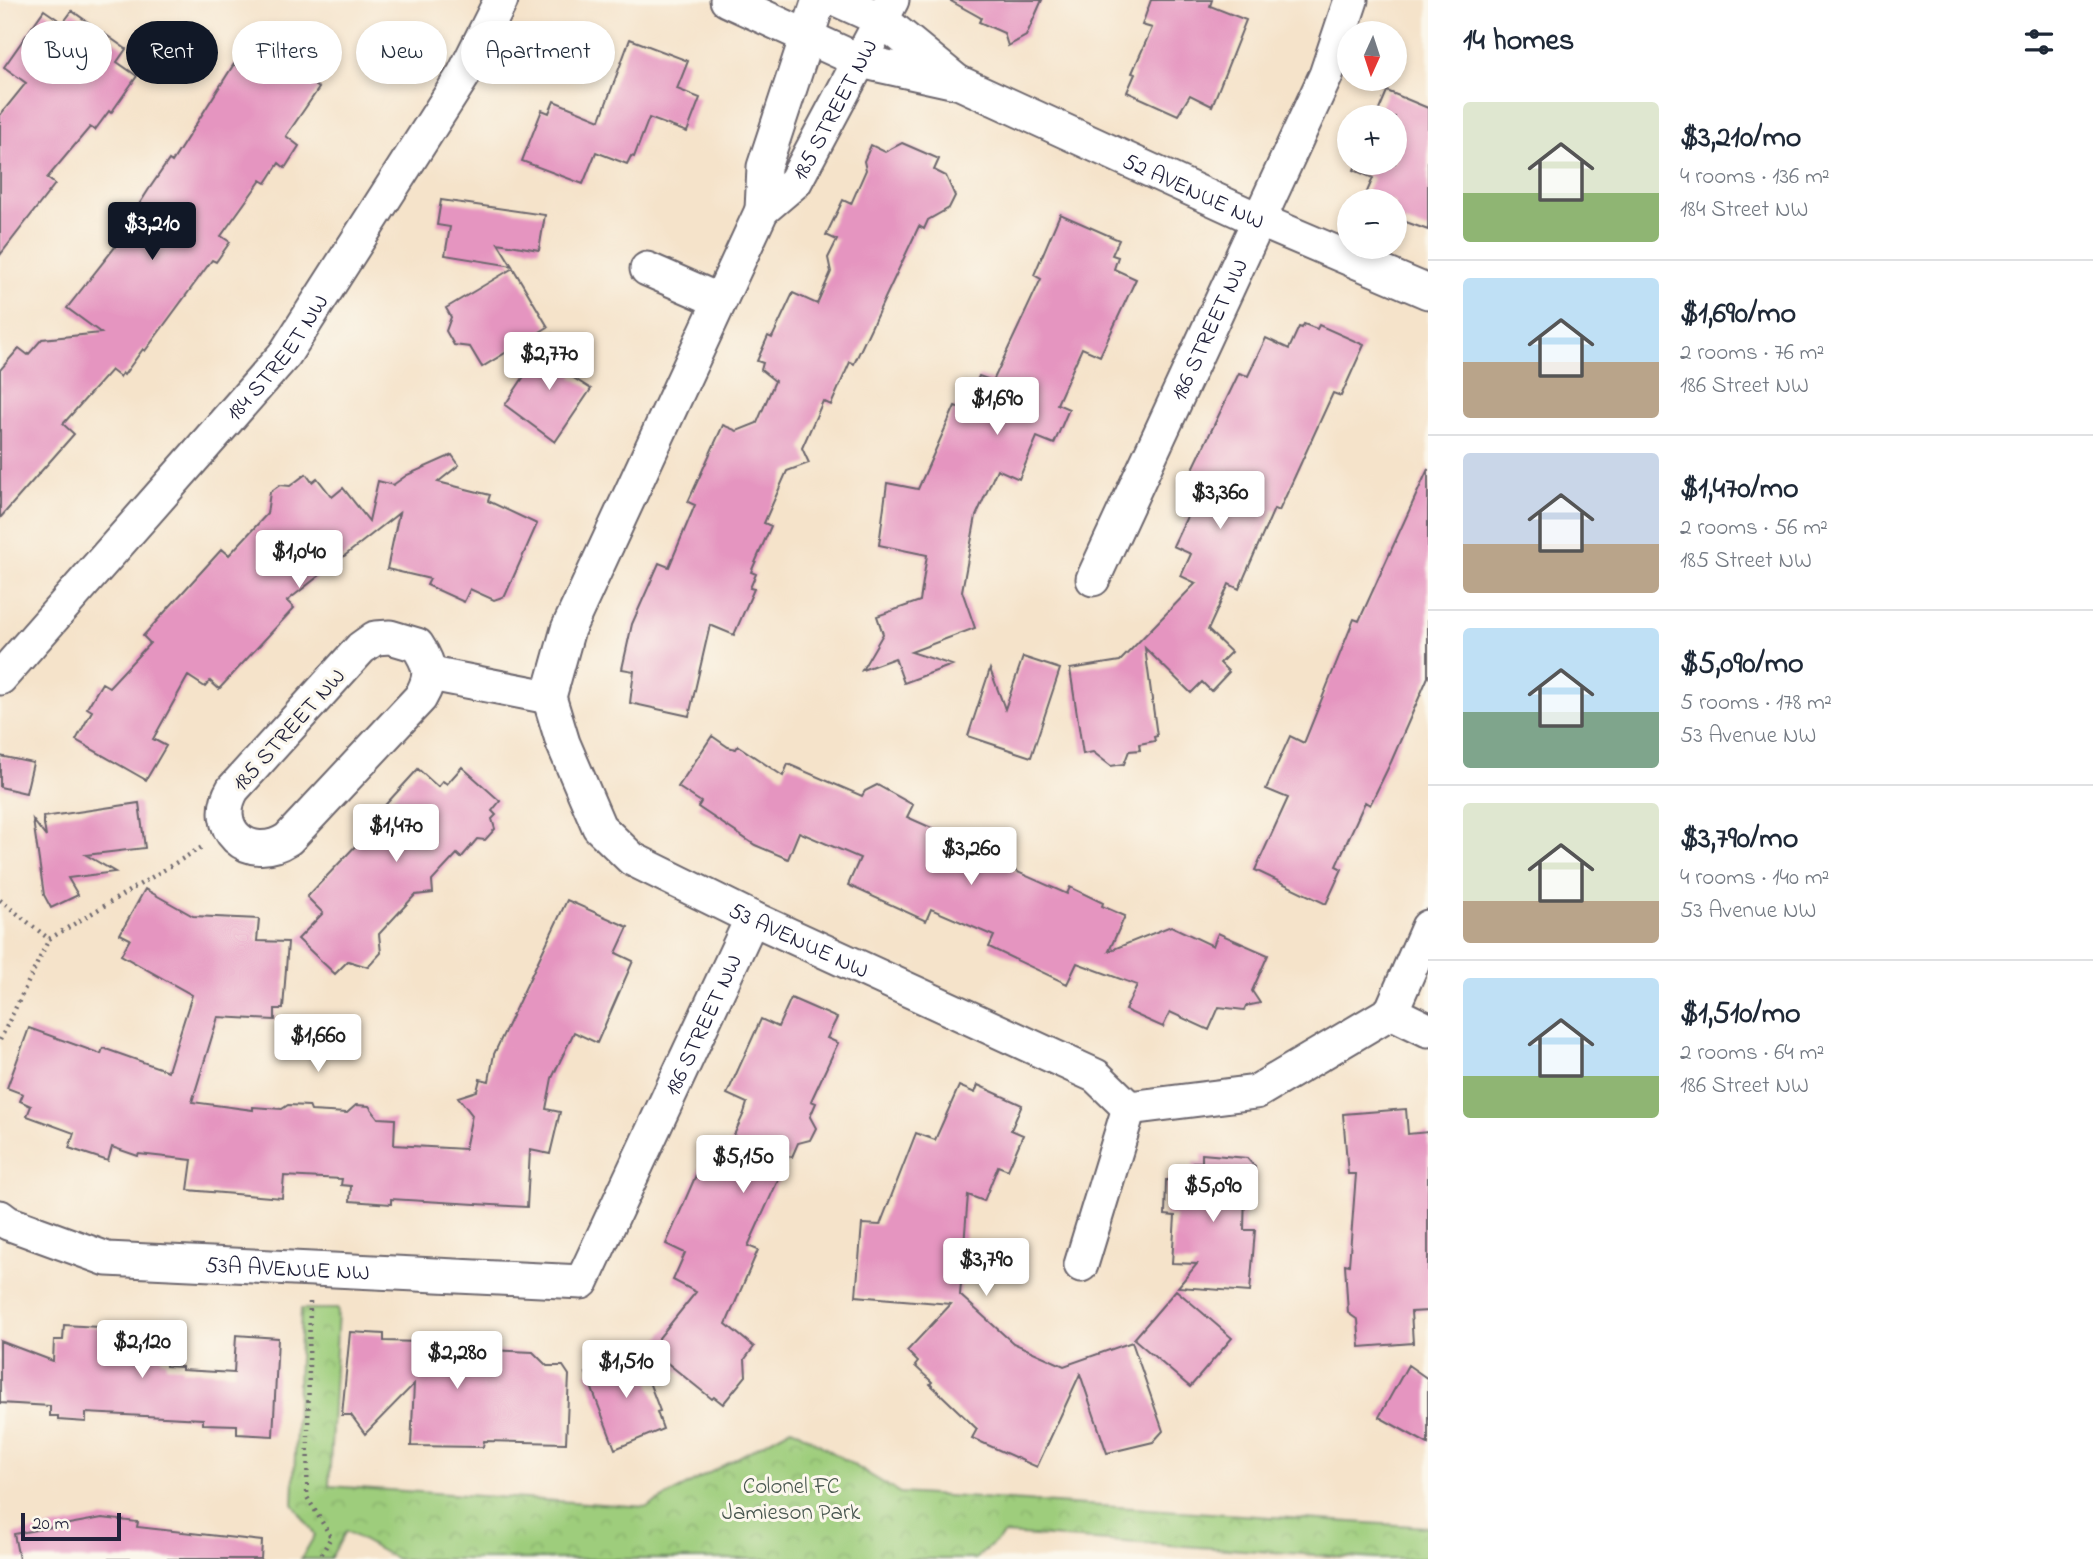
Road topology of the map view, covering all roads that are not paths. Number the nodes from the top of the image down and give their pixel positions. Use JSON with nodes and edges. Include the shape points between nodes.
{"nodes":[{"id":1,"x":501,"y":0,"type":"edge"},
{"id":2,"x":727,"y":0,"type":"edge"},
{"id":3,"x":819,"y":0,"type":"edge"},
{"id":4,"x":838,"y":0,"type":"edge"},
{"id":5,"x":1352,"y":0,"type":"edge"},
{"id":6,"x":887,"y":10,"type":"edge"},
{"id":7,"x":805,"y":37,"type":"junction"},
{"id":8,"x":860,"y":61,"type":"junction"},
{"id":9,"x":960,"y":83,"type":"junction"},
{"id":10,"x":762,"y":210,"type":"junction"},
{"id":11,"x":1259,"y":220,"type":"junction"},
{"id":12,"x":647,"y":269,"type":"dead end"},
{"id":13,"x":1428,"y":292,"type":"edge"},
{"id":14,"x":719,"y":300,"type":"junction"},
{"id":15,"x":1093,"y":579,"type":"dead end"},
{"id":16,"x":431,"y":674,"type":"junction"},
{"id":17,"x":0,"y":677,"type":"edge"},
{"id":18,"x":549,"y":697,"type":"junction"},
{"id":19,"x":752,"y":918,"type":"junction"},
{"id":20,"x":1428,"y":927,"type":"edge"},
{"id":21,"x":1391,"y":1012,"type":"junction"},
{"id":22,"x":1428,"y":1030,"type":"edge"},
{"id":23,"x":1129,"y":1108,"type":"junction"},
{"id":24,"x":0,"y":1217,"type":"edge"},
{"id":25,"x":1081,"y":1265,"type":"dead end"},
{"id":26,"x":582,"y":1282,"type":"joint"}],
"edges":[{"from":1,"to":17,"type":"street","name":"184 STREET NW","via":[[464,74],[285,354]]},
{"from":2,"to":7,"type":"street","name":"52 AVENUE NW"},
{"from":3,"to":7,"type":"street","name":"185 STREET NW"},
{"from":4,"to":6,"type":"street","name":"52 AVENUE NW"},
{"from":5,"to":11,"type":"street","name":"186 STREET NW","via":[[1326,75]]},
{"from":6,"to":8,"type":"street","name":"185 STREET NW"},
{"from":6,"to":9,"type":"street","name":"52 AVENUE NW"},
{"from":7,"to":8,"type":"street","name":"52 AVENUE NW"},
{"from":7,"to":10,"type":"street","name":"185 STREET NW","via":[[764,167]]},
{"from":8,"to":9,"type":"street","name":"52 AVENUE NW"},
{"from":8,"to":10,"type":"street","name":"185 STREET NW","via":[[795,182]]},
{"from":9,"to":11,"type":"street","name":"52 AVENUE NW"},
{"from":10,"to":14,"type":"street","name":"185 STREET NW"},
{"from":11,"to":13,"type":"street","name":"52 AVENUE NW"},
{"from":11,"to":15,"type":"street","name":"186 STREET NW"},
{"from":12,"to":14,"type":"street"},
{"from":14,"to":18,"type":"street","name":"185 STREET NW","via":[[568,629]]},
{"from":16,"to":16,"type":"street","name":"185 STREET NW","via":[[417,645],[403,638],[375,639],[360,648],[233,789],[226,806],[230,830],[245,845],[262,850],[288,839],[420,698]]},
{"from":16,"to":18,"type":"street"},
{"from":18,"to":19,"type":"street","name":"53 AVENUE NW","via":[[599,827],[632,859]]},
{"from":19,"to":23,"type":"street","name":"53 AVENUE NW","via":[[1096,1076]]},
{"from":19,"to":26,"type":"street","name":"186 STREET NW"},
{"from":20,"to":21,"type":"street"},
{"from":21,"to":22,"type":"street"},
{"from":21,"to":23,"type":"street","via":[[1256,1092]]},
{"from":23,"to":25,"type":"street"},
{"from":24,"to":26,"type":"street","name":"53A AVENUE NW","via":[[107,1259]]}]}
